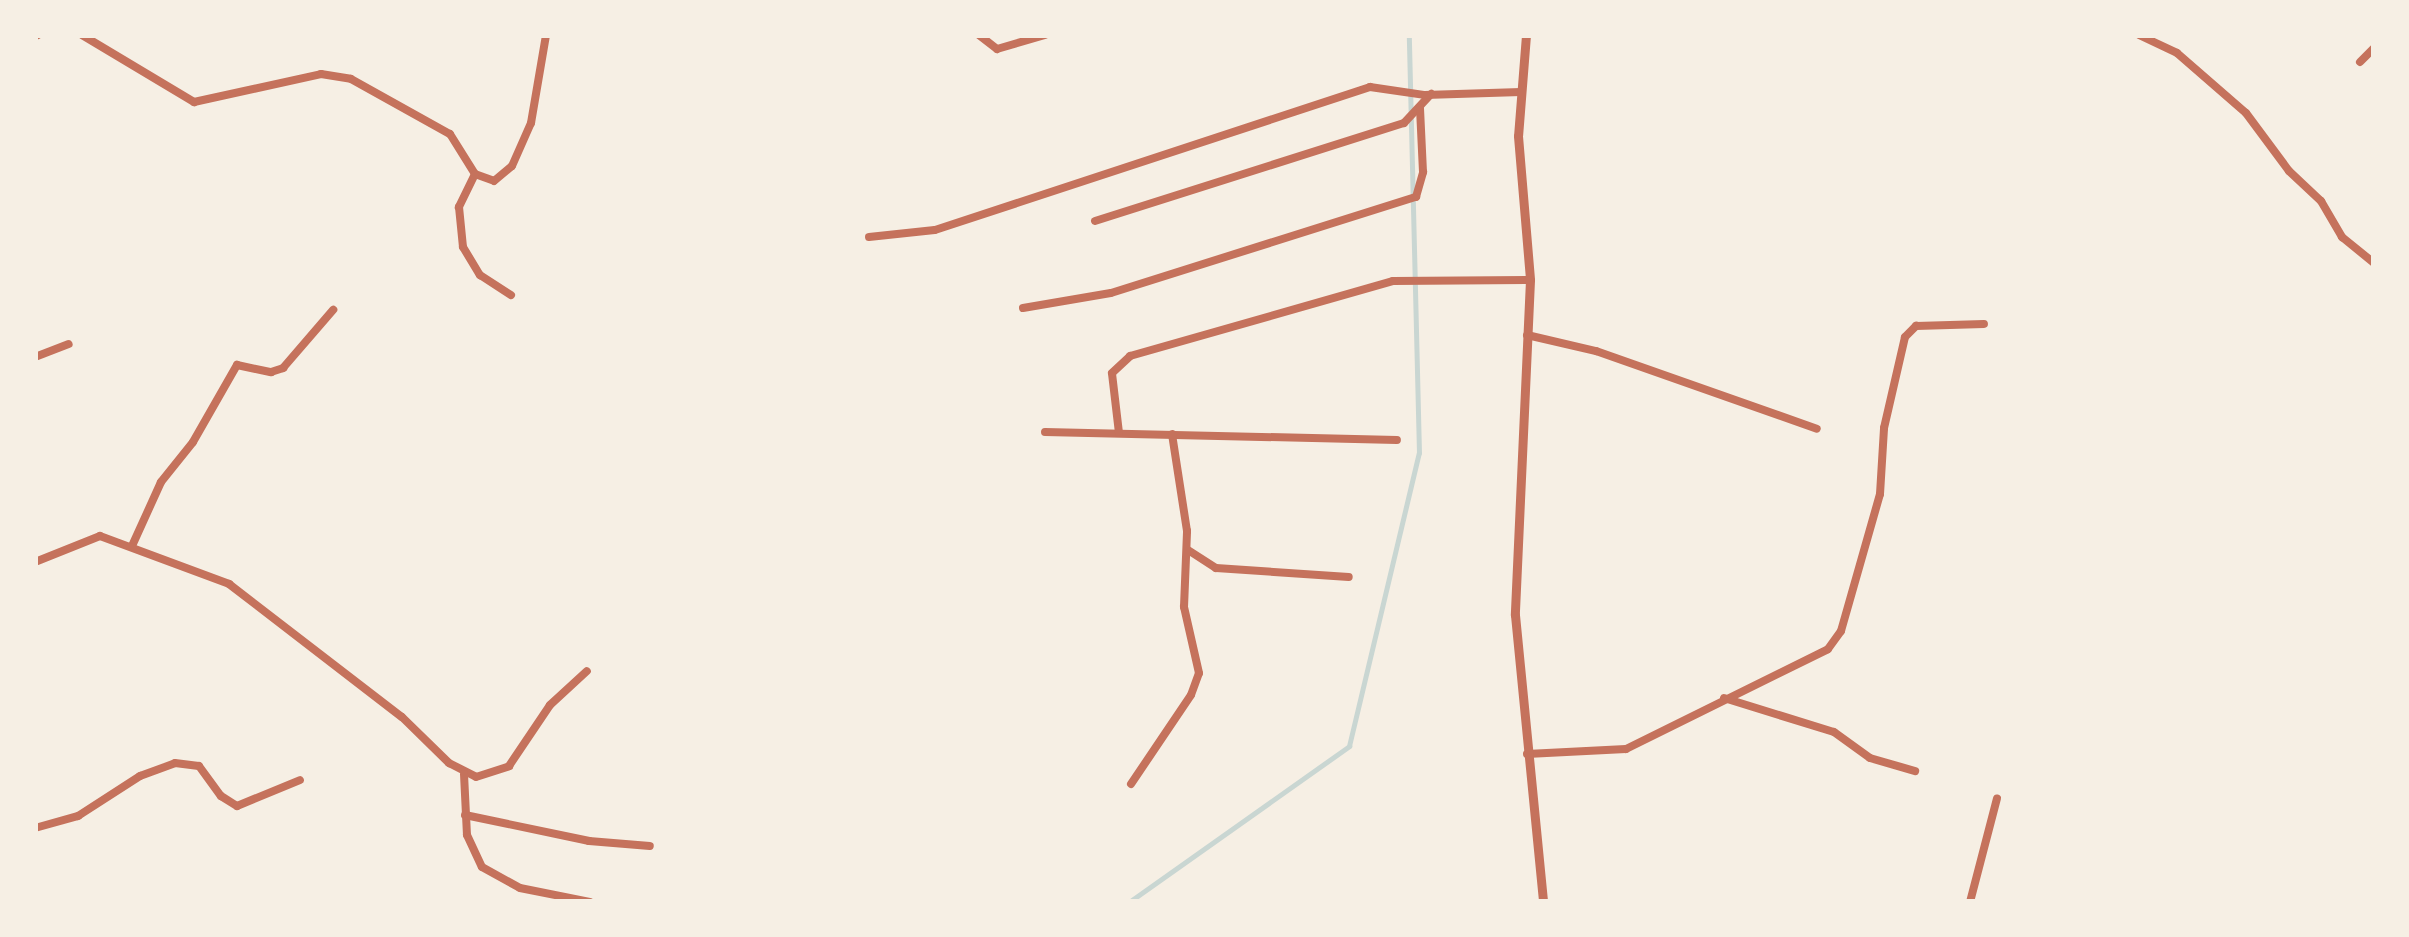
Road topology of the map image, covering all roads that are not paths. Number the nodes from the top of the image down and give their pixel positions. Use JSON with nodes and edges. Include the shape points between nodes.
{"nodes":[{"id":1,"x":82,"y":35,"type":"edge"},
{"id":2,"x":546,"y":35,"type":"edge"},
{"id":3,"x":979,"y":35,"type":"edge"},
{"id":4,"x":1044,"y":35,"type":"edge"},
{"id":5,"x":1526,"y":35,"type":"edge"},
{"id":6,"x":2139,"y":35,"type":"edge"},
{"id":7,"x":2374,"y":48,"type":"edge"},
{"id":8,"x":2360,"y":62,"type":"dead end"},
{"id":9,"x":1520,"y":92,"type":"junction"},
{"id":10,"x":1431,"y":94,"type":"junction"},
{"id":11,"x":1420,"y":108,"type":"junction"},
{"id":12,"x":475,"y":174,"type":"junction"},
{"id":13,"x":1095,"y":221,"type":"dead end"},
{"id":14,"x":869,"y":238,"type":"dead end"},
{"id":15,"x":2374,"y":263,"type":"edge"},
{"id":16,"x":1530,"y":280,"type":"junction"},
{"id":17,"x":512,"y":295,"type":"dead end"},
{"id":18,"x":1023,"y":308,"type":"dead end"},
{"id":19,"x":332,"y":310,"type":"dead end"},
{"id":20,"x":1984,"y":324,"type":"dead end"},
{"id":21,"x":1528,"y":335,"type":"junction"},
{"id":22,"x":68,"y":344,"type":"dead end"},
{"id":23,"x":35,"y":357,"type":"edge"},
{"id":24,"x":1817,"y":429,"type":"dead end"},
{"id":25,"x":1045,"y":432,"type":"dead end"},
{"id":26,"x":1119,"y":433,"type":"junction"},
{"id":27,"x":1172,"y":434,"type":"junction"},
{"id":28,"x":1397,"y":440,"type":"dead end"},
{"id":29,"x":132,"y":546,"type":"junction"},
{"id":30,"x":1188,"y":550,"type":"junction"},
{"id":31,"x":35,"y":562,"type":"edge"},
{"id":32,"x":1349,"y":577,"type":"dead end"},
{"id":33,"x":587,"y":672,"type":"dead end"},
{"id":34,"x":1724,"y":698,"type":"junction"},
{"id":35,"x":1528,"y":754,"type":"junction"},
{"id":36,"x":1915,"y":771,"type":"dead end"},
{"id":37,"x":464,"y":774,"type":"junction"},
{"id":38,"x":300,"y":780,"type":"dead end"},
{"id":39,"x":1131,"y":784,"type":"dead end"},
{"id":40,"x":1997,"y":798,"type":"dead end"},
{"id":41,"x":465,"y":815,"type":"junction"},
{"id":42,"x":35,"y":828,"type":"edge"},
{"id":43,"x":650,"y":846,"type":"dead end"},
{"id":44,"x":590,"y":902,"type":"edge"},
{"id":45,"x":1543,"y":902,"type":"edge"},
{"id":46,"x":1970,"y":902,"type":"edge"}],
"edges":[{"from":1,"to":12,"type":"street","via":[[194,102],[321,74],[351,79],[450,134]]},
{"from":2,"to":12,"type":"street","via":[[531,123],[512,166],[494,181]]},
{"from":3,"to":4,"type":"street","via":[[997,50]]},
{"from":5,"to":9,"type":"street"},
{"from":6,"to":15,"type":"street","via":[[2176,53],[2246,113],[2321,201],[2342,238]]},
{"from":7,"to":8,"type":"street"},
{"from":9,"to":10,"type":"street"},
{"from":9,"to":16,"type":"street"},
{"from":10,"to":11,"type":"street"},
{"from":10,"to":14,"type":"street","via":[[1370,87],[934,230]]},
{"from":11,"to":13,"type":"street","via":[[1404,124]]},
{"from":11,"to":18,"type":"street","via":[[1416,197],[1111,292]]},
{"from":12,"to":17,"type":"street","via":[[459,207],[463,248],[480,275]]},
{"from":16,"to":21,"type":"street"},
{"from":16,"to":26,"type":"street","via":[[1409,279],[1119,360],[1112,373]]},
{"from":19,"to":29,"type":"street","via":[[282,368],[237,365],[193,442],[161,482]]},
{"from":20,"to":34,"type":"street","via":[[1916,326],[1905,337],[1884,428],[1880,494],[1834,642],[1809,662]]},
{"from":21,"to":24,"type":"street","via":[[1596,351]]},
{"from":21,"to":35,"type":"street","via":[[1515,615]]},
{"from":22,"to":23,"type":"street"},
{"from":25,"to":26,"type":"street"},
{"from":26,"to":27,"type":"street"},
{"from":27,"to":28,"type":"street"},
{"from":27,"to":30,"type":"street"},
{"from":29,"to":31,"type":"street","via":[[88,537]]},
{"from":29,"to":37,"type":"street","via":[[229,584],[270,609]]},
{"from":30,"to":32,"type":"street","via":[[1223,569]]},
{"from":30,"to":39,"type":"street","via":[[1184,606],[1199,664],[1197,682]]},
{"from":33,"to":37,"type":"street","via":[[550,705],[509,766],[490,776]]},
{"from":34,"to":35,"type":"street","via":[[1626,749]]},
{"from":34,"to":36,"type":"street","via":[[1834,732],[1870,758]]},
{"from":35,"to":45,"type":"street"},
{"from":37,"to":41,"type":"street"},
{"from":38,"to":42,"type":"street","via":[[237,806],[199,766],[175,763],[140,776],[78,816]]},
{"from":40,"to":46,"type":"street"},
{"from":41,"to":43,"type":"street","via":[[589,842]]},
{"from":41,"to":44,"type":"street","via":[[470,849],[482,867],[520,888]]}]}
